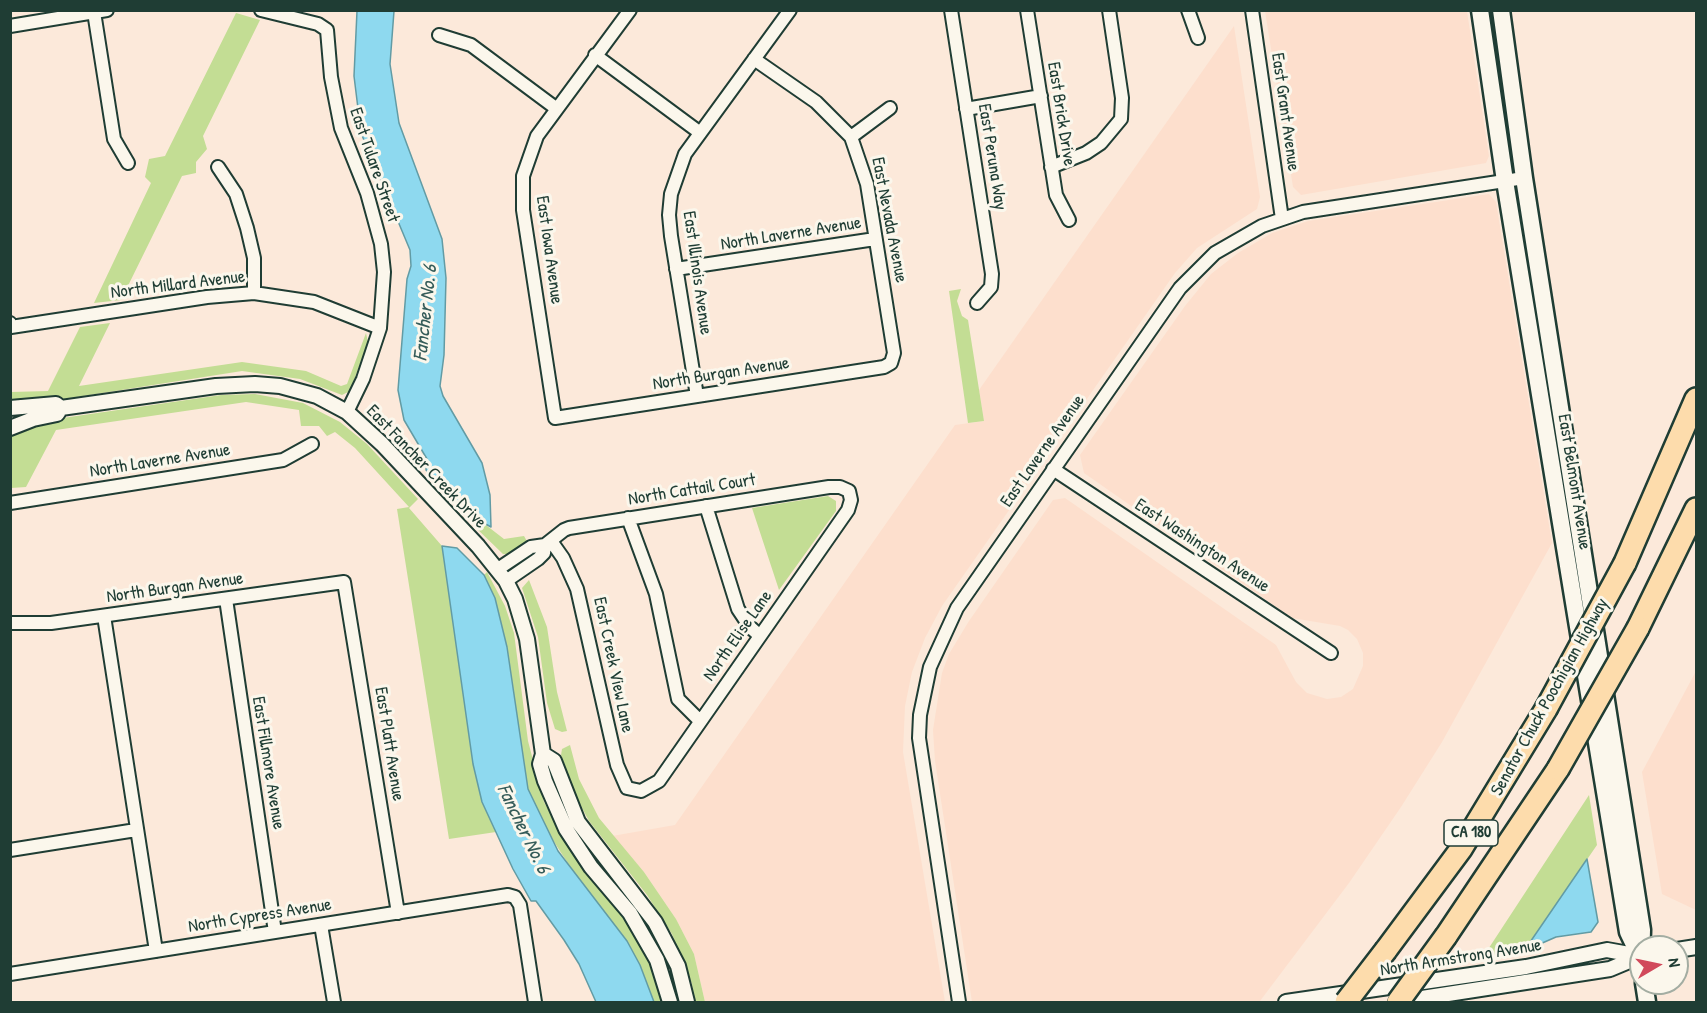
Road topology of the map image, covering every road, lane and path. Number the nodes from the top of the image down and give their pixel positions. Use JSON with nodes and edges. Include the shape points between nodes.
{"nodes":[{"id":1,"x":107,"y":10,"type":"edge"},
{"id":2,"x":261,"y":10,"type":"edge"},
{"id":3,"x":630,"y":10,"type":"edge"},
{"id":4,"x":790,"y":10,"type":"edge"},
{"id":5,"x":951,"y":10,"type":"edge"},
{"id":6,"x":1027,"y":10,"type":"edge"},
{"id":7,"x":1109,"y":10,"type":"edge"},
{"id":8,"x":1188,"y":10,"type":"edge"},
{"id":9,"x":1252,"y":10,"type":"edge"},
{"id":10,"x":1480,"y":10,"type":"edge"},
{"id":11,"x":1501,"y":10,"type":"edge"},
{"id":12,"x":94,"y":12,"type":"junction"},
{"id":13,"x":10,"y":26,"type":"edge"},
{"id":14,"x":439,"y":35,"type":"dead end"},
{"id":15,"x":1198,"y":38,"type":"dead end"},
{"id":16,"x":596,"y":55,"type":"junction"},
{"id":17,"x":754,"y":59,"type":"junction"},
{"id":18,"x":1041,"y":96,"type":"junction"},
{"id":19,"x":890,"y":108,"type":"dead end"},
{"id":20,"x":557,"y":109,"type":"junction"},
{"id":21,"x":966,"y":109,"type":"junction"},
{"id":22,"x":699,"y":132,"type":"junction"},
{"id":23,"x":851,"y":137,"type":"junction"},
{"id":24,"x":128,"y":163,"type":"dead end"},
{"id":25,"x":218,"y":167,"type":"dead end"},
{"id":26,"x":1051,"y":167,"type":"junction"},
{"id":27,"x":1524,"y":178,"type":"junction"},
{"id":28,"x":1505,"y":181,"type":"junction"},
{"id":29,"x":1282,"y":219,"type":"junction"},
{"id":30,"x":1070,"y":220,"type":"dead end"},
{"id":31,"x":875,"y":239,"type":"junction"},
{"id":32,"x":676,"y":269,"type":"junction"},
{"id":33,"x":254,"y":294,"type":"junction"},
{"id":34,"x":977,"y":303,"type":"dead end"},
{"id":35,"x":11,"y":325,"type":"edge"},
{"id":36,"x":380,"y":328,"type":"junction"},
{"id":37,"x":891,"y":363,"type":"joint"},
{"id":38,"x":697,"y":396,"type":"junction"},
{"id":39,"x":1696,"y":399,"type":"edge"},
{"id":40,"x":10,"y":408,"type":"edge"},
{"id":41,"x":61,"y":408,"type":"junction"},
{"id":42,"x":347,"y":412,"type":"junction"},
{"id":43,"x":555,"y":418,"type":"joint"},
{"id":44,"x":10,"y":428,"type":"edge"},
{"id":45,"x":312,"y":444,"type":"dead end"},
{"id":46,"x":1053,"y":469,"type":"junction"},
{"id":47,"x":849,"y":491,"type":"joint"},
{"id":48,"x":10,"y":503,"type":"edge"},
{"id":49,"x":706,"y":506,"type":"junction"},
{"id":50,"x":1696,"y":509,"type":"edge"},
{"id":51,"x":627,"y":518,"type":"junction"},
{"id":52,"x":548,"y":543,"type":"junction"},
{"id":53,"x":502,"y":575,"type":"junction"},
{"id":54,"x":344,"y":582,"type":"joint"},
{"id":55,"x":225,"y":599,"type":"junction"},
{"id":56,"x":104,"y":616,"type":"junction"},
{"id":57,"x":10,"y":623,"type":"edge"},
{"id":58,"x":760,"y":636,"type":"junction"},
{"id":59,"x":1330,"y":653,"type":"dead end"},
{"id":60,"x":700,"y":721,"type":"junction"},
{"id":61,"x":543,"y":754,"type":"junction"},
{"id":62,"x":641,"y":791,"type":"joint"},
{"id":63,"x":136,"y":830,"type":"junction"},
{"id":64,"x":10,"y":850,"type":"edge"},
{"id":65,"x":398,"y":913,"type":"junction"},
{"id":66,"x":321,"y":925,"type":"junction"},
{"id":67,"x":275,"y":932,"type":"junction"},
{"id":68,"x":1629,"y":935,"type":"edge"},
{"id":69,"x":1642,"y":935,"type":"edge"},
{"id":70,"x":156,"y":951,"type":"junction"},
{"id":71,"x":1629,"y":956,"type":"edge"},
{"id":72,"x":1629,"y":963,"type":"edge"},
{"id":73,"x":10,"y":974,"type":"edge"},
{"id":74,"x":334,"y":1002,"type":"edge"},
{"id":75,"x":535,"y":1002,"type":"edge"},
{"id":76,"x":670,"y":1002,"type":"edge"},
{"id":77,"x":687,"y":1002,"type":"edge"},
{"id":78,"x":959,"y":1002,"type":"edge"},
{"id":79,"x":1286,"y":1002,"type":"edge"},
{"id":80,"x":1346,"y":1002,"type":"edge"},
{"id":81,"x":1392,"y":1002,"type":"edge"},
{"id":82,"x":1398,"y":1002,"type":"edge"}],
"edges":[{"from":1,"to":12,"type":"street"},
{"from":2,"to":36,"type":"street","name":"East Tulare Street","via":[[318,24],[327,30],[341,128],[367,194],[381,244],[384,272]]},
{"from":3,"to":16,"type":"street","name":"East Iowa Avenue"},
{"from":4,"to":17,"type":"street","name":"East Illinois Avenue"},
{"from":5,"to":21,"type":"street","name":"East Peruna Way"},
{"from":6,"to":18,"type":"street","name":"East Brick Drive"},
{"from":7,"to":26,"type":"street","via":[[1122,98],[1121,119],[1101,143]]},
{"from":8,"to":15,"type":"street"},
{"from":9,"to":29,"type":"street","name":"East Grant Avenue"},
{"from":10,"to":28,"type":"main road","name":"East Belmont Avenue"},
{"from":11,"to":27,"type":"main road","name":"East Belmont Avenue"},
{"from":12,"to":13,"type":"street"},
{"from":12,"to":24,"type":"street","via":[[114,139]]},
{"from":14,"to":20,"type":"street","via":[[471,45]]},
{"from":16,"to":20,"type":"street","name":"East Iowa Avenue"},
{"from":16,"to":22,"type":"street"},
{"from":17,"to":22,"type":"street","name":"East Illinois Avenue"},
{"from":17,"to":23,"type":"street","name":"East Nevada Avenue","via":[[816,102]]},
{"from":18,"to":21,"type":"street"},
{"from":18,"to":26,"type":"street","name":"East Brick Drive"},
{"from":19,"to":23,"type":"street"},
{"from":20,"to":43,"type":"street","name":"East Iowa Avenue","via":[[528,155],[522,195]]},
{"from":21,"to":34,"type":"street","name":"East Peruna Way","via":[[992,274],[991,287]]},
{"from":22,"to":32,"type":"street","name":"East Illinois Avenue","via":[[685,154],[671,194],[669,214]]},
{"from":23,"to":31,"type":"street","name":"East Nevada Avenue","via":[[867,184]]},
{"from":25,"to":33,"type":"street","via":[[236,194],[247,228],[254,258]]},
{"from":26,"to":30,"type":"street","name":"East Brick Drive","via":[[1056,195]]},
{"from":27,"to":28,"type":"street","name":"East Laverne Avenue"},
{"from":27,"to":69,"type":"main road","name":"East Belmont Avenue"},
{"from":28,"to":29,"type":"street","name":"East Laverne Avenue","via":[[1304,212]]},
{"from":28,"to":68,"type":"main road","name":"East Belmont Avenue"},
{"from":29,"to":46,"type":"street","name":"East Laverne Avenue","via":[[1215,253],[1180,288]]},
{"from":31,"to":32,"type":"street","name":"North Laverne Avenue"},
{"from":31,"to":37,"type":"street","name":"East Nevada Avenue","via":[[894,354]]},
{"from":32,"to":38,"type":"street","name":"East Illinois Avenue"},
{"from":33,"to":35,"type":"street","name":"North Millard Avenue"},
{"from":33,"to":36,"type":"street","name":"North Millard Avenue","via":[[314,302]]},
{"from":36,"to":42,"type":"street","name":"East Tulare Street","via":[[374,353]]},
{"from":37,"to":38,"type":"street","name":"North Burgan Avenue","via":[[884,368]]},
{"from":38,"to":43,"type":"street","name":"North Burgan Avenue"},
{"from":39,"to":80,"type":"highway","name":"Senator Chuck Poochigian Highway","number":"CA 180","bridge":true,"via":[[1624,563],[1546,709],[1461,849]]},
{"from":40,"to":41,"type":"street","name":"East Fancher Creek Drive","via":[[56,404]]},
{"from":41,"to":42,"type":"street","name":"East Fancher Creek Drive","via":[[255,384],[316,396]]},
{"from":41,"to":44,"type":"street","name":"East Fancher Creek Drive","via":[[57,414]]},
{"from":42,"to":53,"type":"street","name":"East Fancher Creek Drive","via":[[382,444]]},
{"from":45,"to":48,"type":"street","name":"North Laverne Avenue","via":[[283,460]]},
{"from":46,"to":59,"type":"street","name":"East Washington Avenue"},
{"from":46,"to":78,"type":"street","name":"East Laverne Avenue","via":[[951,617],[930,667],[920,715],[921,761]]},
{"from":47,"to":49,"type":"street","name":"North Cattail Court","via":[[830,487]]},
{"from":47,"to":58,"type":"street","name":"North Elise Lane","via":[[848,510]]},
{"from":49,"to":51,"type":"street","name":"North Cattail Court"},
{"from":49,"to":58,"type":"street","via":[[738,609]]},
{"from":50,"to":82,"type":"highway","number":"CA 180","bridge":true,"via":[[1638,627],[1558,769]]},
{"from":51,"to":52,"type":"street","name":"North Cattail Court","via":[[569,528]]},
{"from":51,"to":60,"type":"street","via":[[656,594],[678,699]]},
{"from":52,"to":53,"type":"street","name":"North Cattail Court","via":[[538,559]]},
{"from":52,"to":62,"type":"street","name":"East Creek View Lane","via":[[563,558],[577,589],[617,765],[627,788]]},
{"from":53,"to":61,"type":"street","name":"East Fancher Creek Drive","via":[[515,599],[527,639]]},
{"from":54,"to":55,"type":"street","name":"North Burgan Avenue"},
{"from":54,"to":65,"type":"street","name":"East Platt Avenue"},
{"from":55,"to":56,"type":"street","name":"North Burgan Avenue"},
{"from":55,"to":67,"type":"street","name":"East Fillmore Avenue"},
{"from":56,"to":57,"type":"street","name":"North Burgan Avenue","via":[[51,623]]},
{"from":56,"to":63,"type":"street"},
{"from":58,"to":60,"type":"street","name":"North Elise Lane"},
{"from":60,"to":62,"type":"street","name":"North Elise Lane","via":[[659,781]]},
{"from":61,"to":76,"type":"street","name":"East Fancher Creek Drive","via":[[540,764],[544,782],[566,829],[591,867],[630,913],[657,960]]},
{"from":61,"to":77,"type":"street","via":[[554,761],[578,822],[660,930],[678,966]]},
{"from":63,"to":64,"type":"street"},
{"from":63,"to":70,"type":"street"},
{"from":65,"to":66,"type":"street","name":"North Cypress Avenue"},
{"from":65,"to":75,"type":"street","name":"North Cypress Avenue","via":[[515,897],[520,904]]},
{"from":66,"to":67,"type":"street","name":"North Cypress Avenue"},
{"from":66,"to":74,"type":"street"},
{"from":67,"to":70,"type":"street","name":"North Cypress Avenue"},
{"from":70,"to":73,"type":"street","name":"North Cypress Avenue"},
{"from":71,"to":79,"type":"street","name":"North Armstrong Avenue","via":[[1607,950],[1526,967]]},
{"from":72,"to":81,"type":"street","name":"North Armstrong Avenue"}]}
